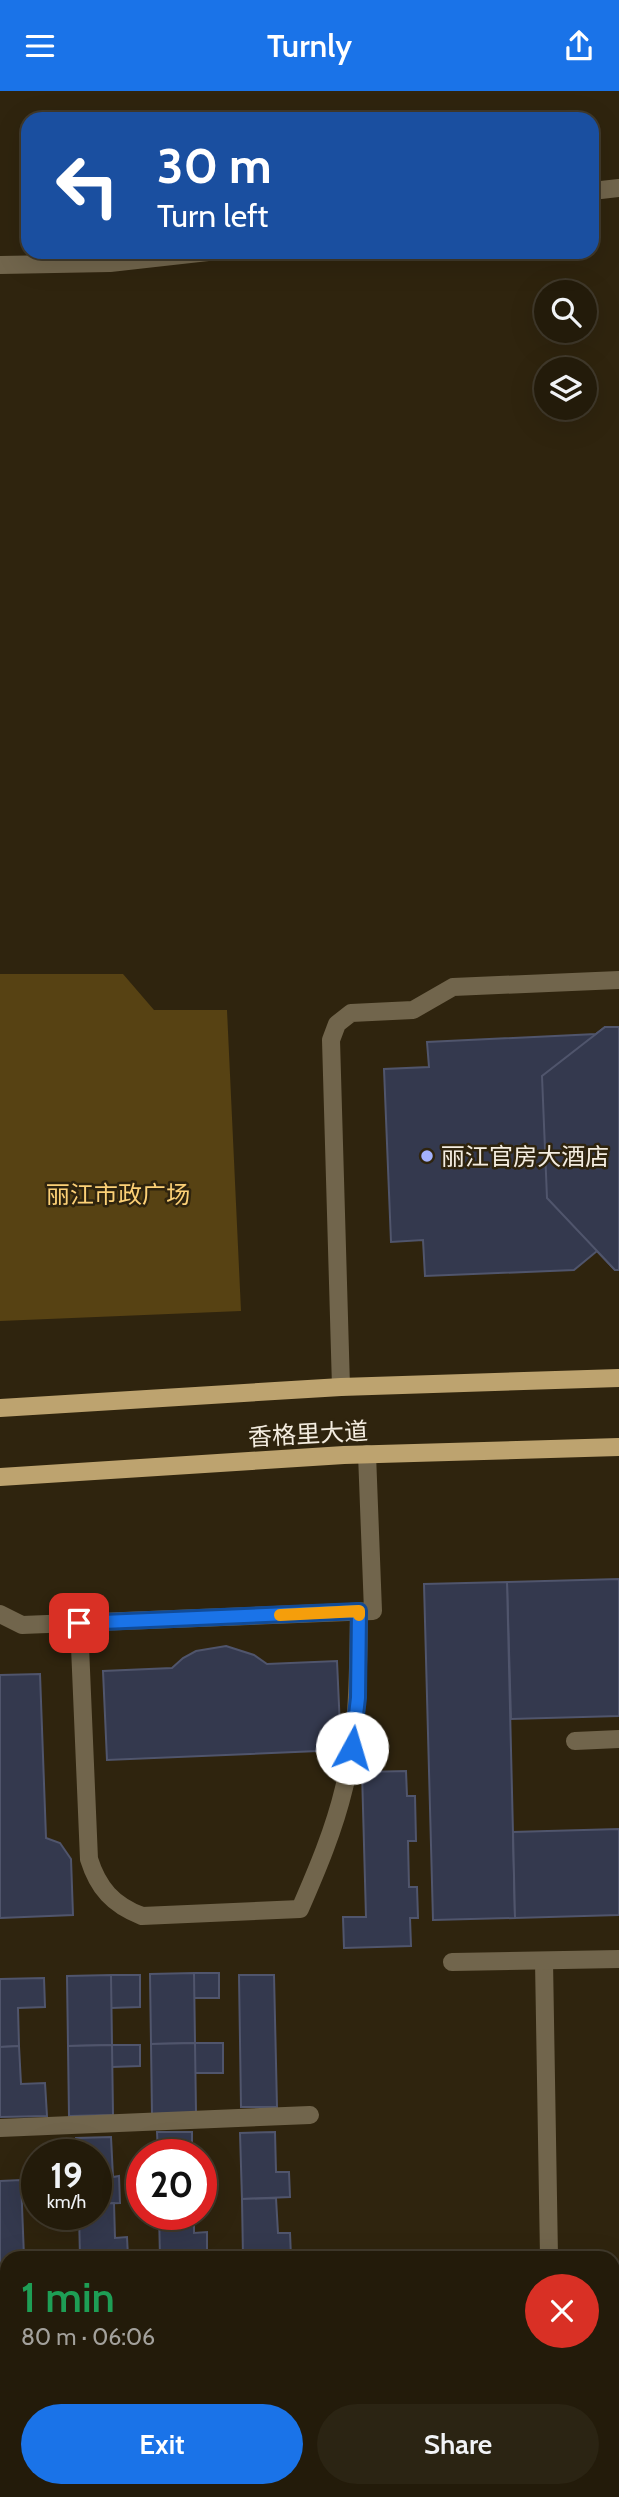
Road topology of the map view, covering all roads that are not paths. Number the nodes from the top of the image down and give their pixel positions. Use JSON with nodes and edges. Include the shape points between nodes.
{"nodes":[{"id":1,"x":619,"y":188,"type":"edge"},
{"id":2,"x":599,"y":190,"type":"edge"},
{"id":3,"x":146,"y":259,"type":"edge"},
{"id":4,"x":0,"y":265,"type":"edge"},
{"id":5,"x":619,"y":979,"type":"edge"},
{"id":6,"x":619,"y":1378,"type":"edge"},
{"id":7,"x":341,"y":1387,"type":"junction"},
{"id":8,"x":0,"y":1408,"type":"edge"},
{"id":9,"x":619,"y":1447,"type":"edge"},
{"id":10,"x":366,"y":1454,"type":"junction"},
{"id":11,"x":0,"y":1477,"type":"edge"},
{"id":12,"x":359,"y":1611,"type":"junction"},
{"id":13,"x":0,"y":1614,"type":"edge"},
{"id":14,"x":79,"y":1623,"type":"junction"},
{"id":15,"x":619,"y":1739,"type":"edge"},
{"id":16,"x":575,"y":1741,"type":"dead end"},
{"id":17,"x":619,"y":1959,"type":"edge"},
{"id":18,"x":544,"y":1961,"type":"junction"},
{"id":19,"x":452,"y":1962,"type":"dead end"},
{"id":20,"x":310,"y":2115,"type":"dead end"},
{"id":21,"x":0,"y":2128,"type":"edge"},
{"id":22,"x":550,"y":2251,"type":"edge"}],
"edges":[{"from":1,"to":2,"type":"street"},
{"from":3,"to":4,"type":"street"},
{"from":5,"to":7,"type":"street","via":[[453,987],[413,1010],[351,1013],[337,1024],[331,1040]]},
{"from":6,"to":7,"type":"main road","name":"香格里大道"},
{"from":7,"to":8,"type":"main road","name":"香格里大道"},
{"from":9,"to":10,"type":"main road","name":"香格里大道"},
{"from":10,"to":11,"type":"main road","name":"香格里大道"},
{"from":10,"to":12,"type":"street","via":[[373,1611]]},
{"from":12,"to":14,"type":"street"},
{"from":12,"to":14,"type":"street","via":[[358,1698],[344,1789],[300,1909],[142,1916],[120,1906],[102,1890],[89,1859]]},
{"from":13,"to":14,"type":"street","via":[[22,1625]]},
{"from":15,"to":16,"type":"street"},
{"from":17,"to":18,"type":"street"},
{"from":18,"to":19,"type":"street"},
{"from":18,"to":22,"type":"street"},
{"from":20,"to":21,"type":"street"}]}
